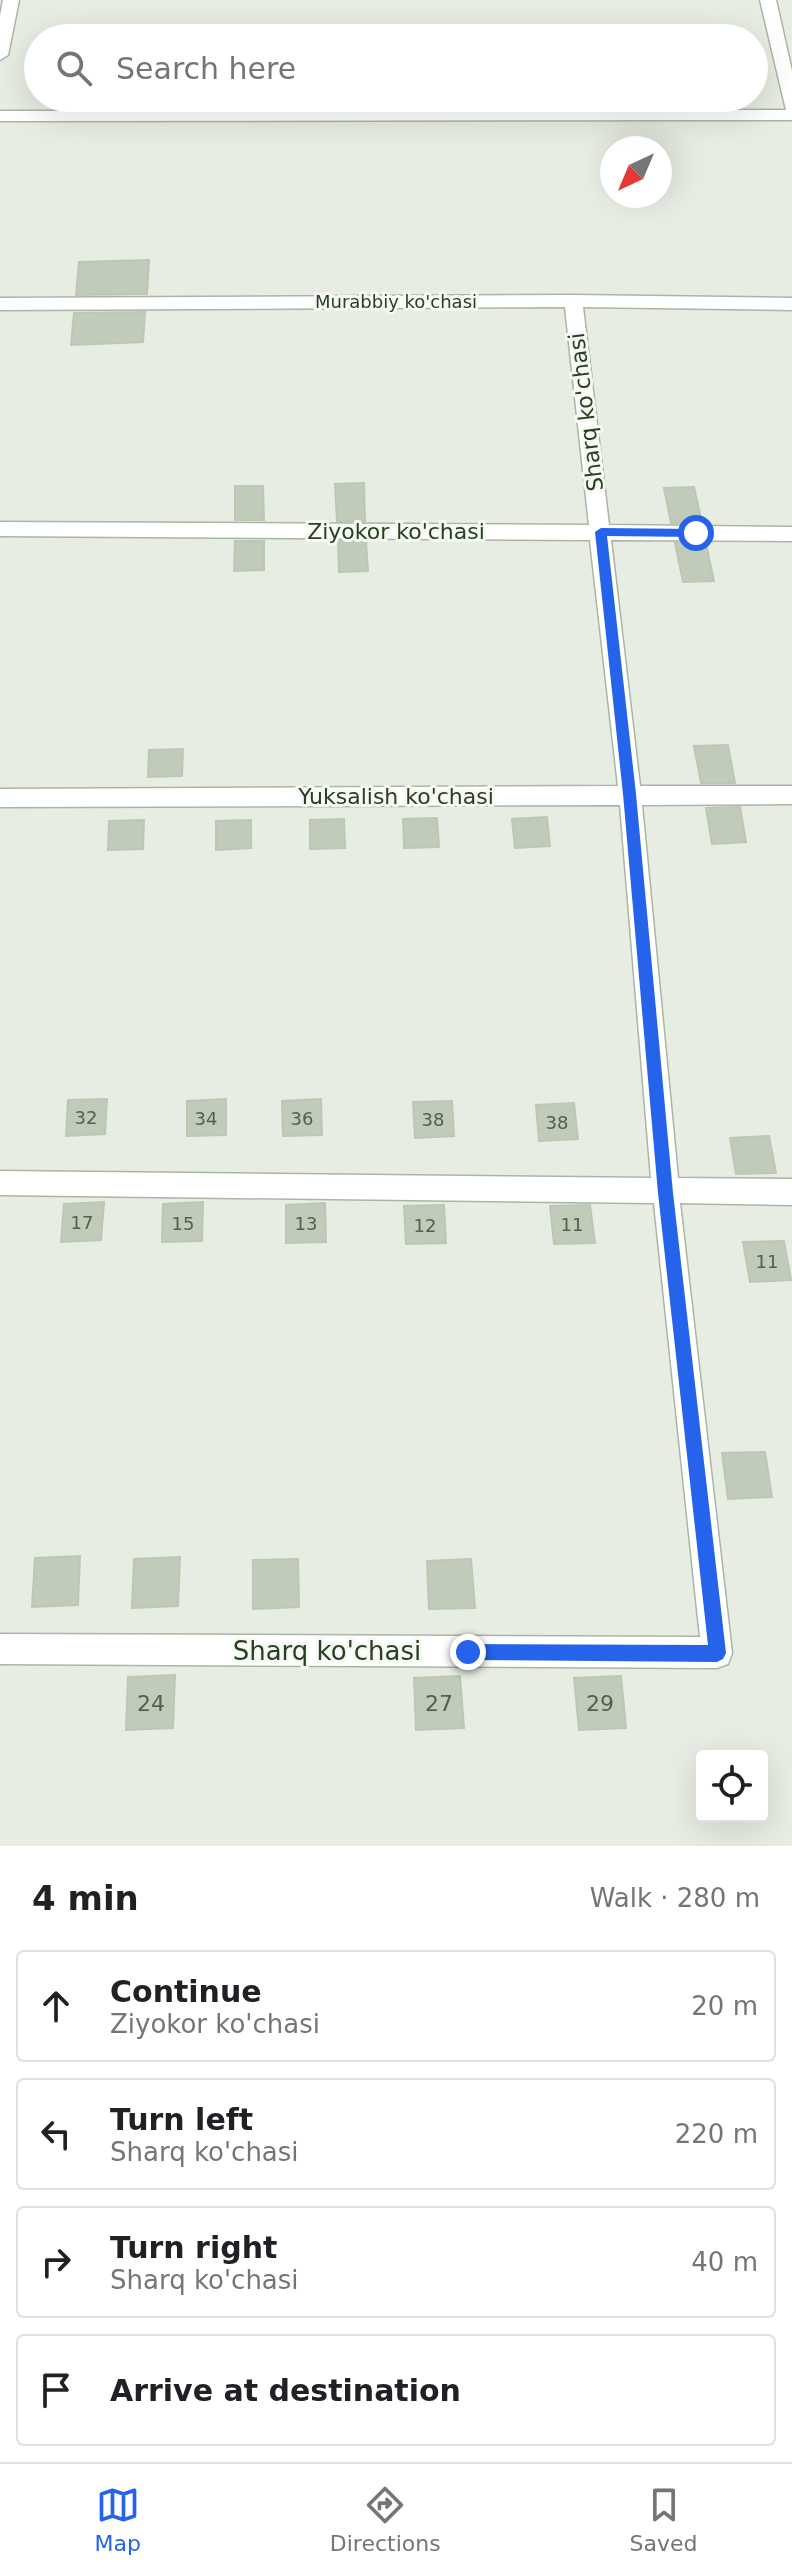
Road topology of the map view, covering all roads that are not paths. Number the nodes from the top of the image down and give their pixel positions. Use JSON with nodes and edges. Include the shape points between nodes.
{"nodes":[{"id":1,"x":11,"y":0,"type":"edge"},
{"id":2,"x":768,"y":0,"type":"edge"},
{"id":3,"x":0,"y":55,"type":"edge"},
{"id":4,"x":792,"y":107,"type":"edge"},
{"id":5,"x":792,"y":115,"type":"edge"},
{"id":6,"x":0,"y":116,"type":"edge"},
{"id":7,"x":573,"y":301,"type":"junction"},
{"id":8,"x":0,"y":304,"type":"edge"},
{"id":9,"x":792,"y":304,"type":"edge"},
{"id":10,"x":0,"y":529,"type":"edge"},
{"id":11,"x":601,"y":532,"type":"junction"},
{"id":12,"x":792,"y":534,"type":"edge"},
{"id":13,"x":630,"y":794,"type":"junction"},
{"id":14,"x":792,"y":795,"type":"edge"},
{"id":15,"x":0,"y":798,"type":"edge"},
{"id":16,"x":0,"y":1183,"type":"edge"},
{"id":17,"x":792,"y":1192,"type":"edge"},
{"id":18,"x":666,"y":1193,"type":"junction"},
{"id":19,"x":0,"y":1649,"type":"edge"}],
"edges":[{"from":1,"to":3,"type":"street"},
{"from":2,"to":4,"type":"street"},
{"from":5,"to":6,"type":"street"},
{"from":7,"to":8,"type":"street","name":"Murabbiy ko'chasi"},
{"from":7,"to":9,"type":"street","name":"Murabbiy ko'chasi"},
{"from":7,"to":11,"type":"street","name":"Sharq ko'chasi"},
{"from":10,"to":11,"type":"street","name":"Ziyokor ko'chasi"},
{"from":11,"to":12,"type":"street","name":"Ziyokor ko'chasi"},
{"from":11,"to":13,"type":"street","name":"Sharq ko'chasi"},
{"from":13,"to":14,"type":"street","name":"Yuksalish ko'chasi"},
{"from":13,"to":15,"type":"street","name":"Yuksalish ko'chasi"},
{"from":13,"to":18,"type":"street","name":"Sharq ko'chasi"},
{"from":16,"to":18,"type":"street"},
{"from":17,"to":18,"type":"street"},
{"from":18,"to":19,"type":"street","name":"Sharq ko'chasi","via":[[717,1653]]}]}
